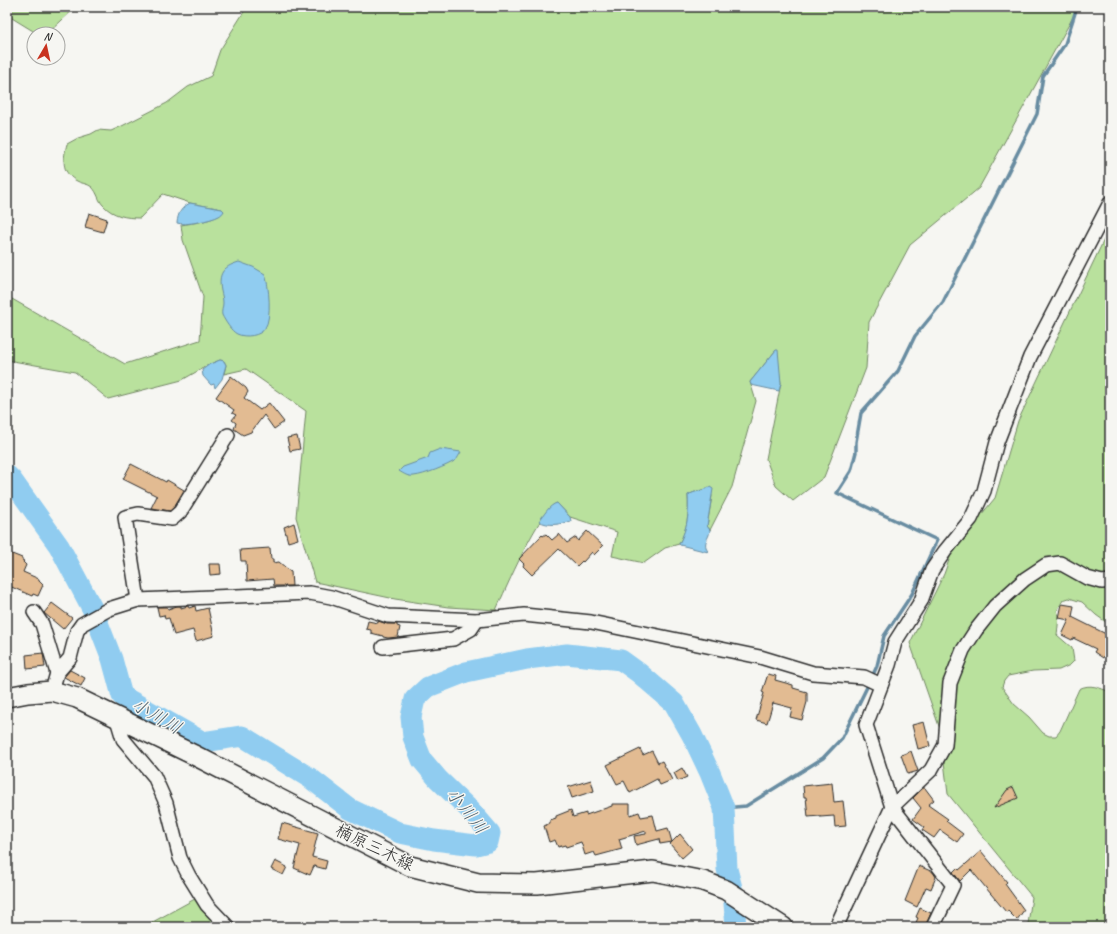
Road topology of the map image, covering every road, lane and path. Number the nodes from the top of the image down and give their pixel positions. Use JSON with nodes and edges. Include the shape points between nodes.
{"nodes":[{"id":1,"x":1110,"y":203,"type":"edge"},
{"id":2,"x":228,"y":435,"type":"dead end"},
{"id":3,"x":1110,"y":581,"type":"edge"},
{"id":4,"x":138,"y":600,"type":"junction"},
{"id":5,"x":34,"y":612,"type":"dead end"},
{"id":6,"x":477,"y":620,"type":"junction"},
{"id":7,"x":383,"y":647,"type":"dead end"},
{"id":8,"x":55,"y":682,"type":"junction"},
{"id":9,"x":881,"y":685,"type":"junction"},
{"id":10,"x":7,"y":697,"type":"edge"},
{"id":11,"x":116,"y":716,"type":"junction"},
{"id":12,"x":892,"y":807,"type":"junction"},
{"id":13,"x":228,"y":927,"type":"edge"},
{"id":14,"x":783,"y":927,"type":"edge"},
{"id":15,"x":836,"y":927,"type":"edge"},
{"id":16,"x":933,"y":927,"type":"edge"}],
"edges":[{"from":1,"to":9,"type":"street","via":[[1030,357],[997,442],[984,491],[971,519],[932,570],[921,601],[896,642]]},
{"from":2,"to":4,"type":"street","via":[[180,512],[172,519],[138,514],[125,517]]},
{"from":3,"to":12,"type":"street","via":[[1102,582],[1087,578],[1060,563],[1046,565],[1025,579],[995,606],[963,650],[950,683],[945,745],[931,770]]},
{"from":4,"to":6,"type":"street","via":[[310,593],[388,616]]},
{"from":4,"to":8,"type":"street","via":[[109,610],[82,624],[77,631],[70,658]]},
{"from":5,"to":8,"type":"street","via":[[42,624]]},
{"from":6,"to":7,"type":"street","via":[[471,629],[453,640]]},
{"from":6,"to":9,"type":"street","via":[[524,615],[591,622],[760,657],[813,673],[864,677]]},
{"from":8,"to":10,"type":"main road","name":"楠原三木線","via":[[28,693]]},
{"from":8,"to":11,"type":"main road","name":"楠原三木線","via":[[77,698]]},
{"from":9,"to":12,"type":"street","via":[[866,725]]},
{"from":11,"to":13,"type":"street","via":[[123,739],[154,776],[160,789],[180,858],[189,876],[207,905]]},
{"from":11,"to":14,"type":"main road","name":"楠原三木線","via":[[410,866],[478,883],[537,884],[652,871],[703,882],[726,890]]},
{"from":12,"to":15,"type":"street"},
{"from":12,"to":16,"type":"street","via":[[953,885]]}]}
